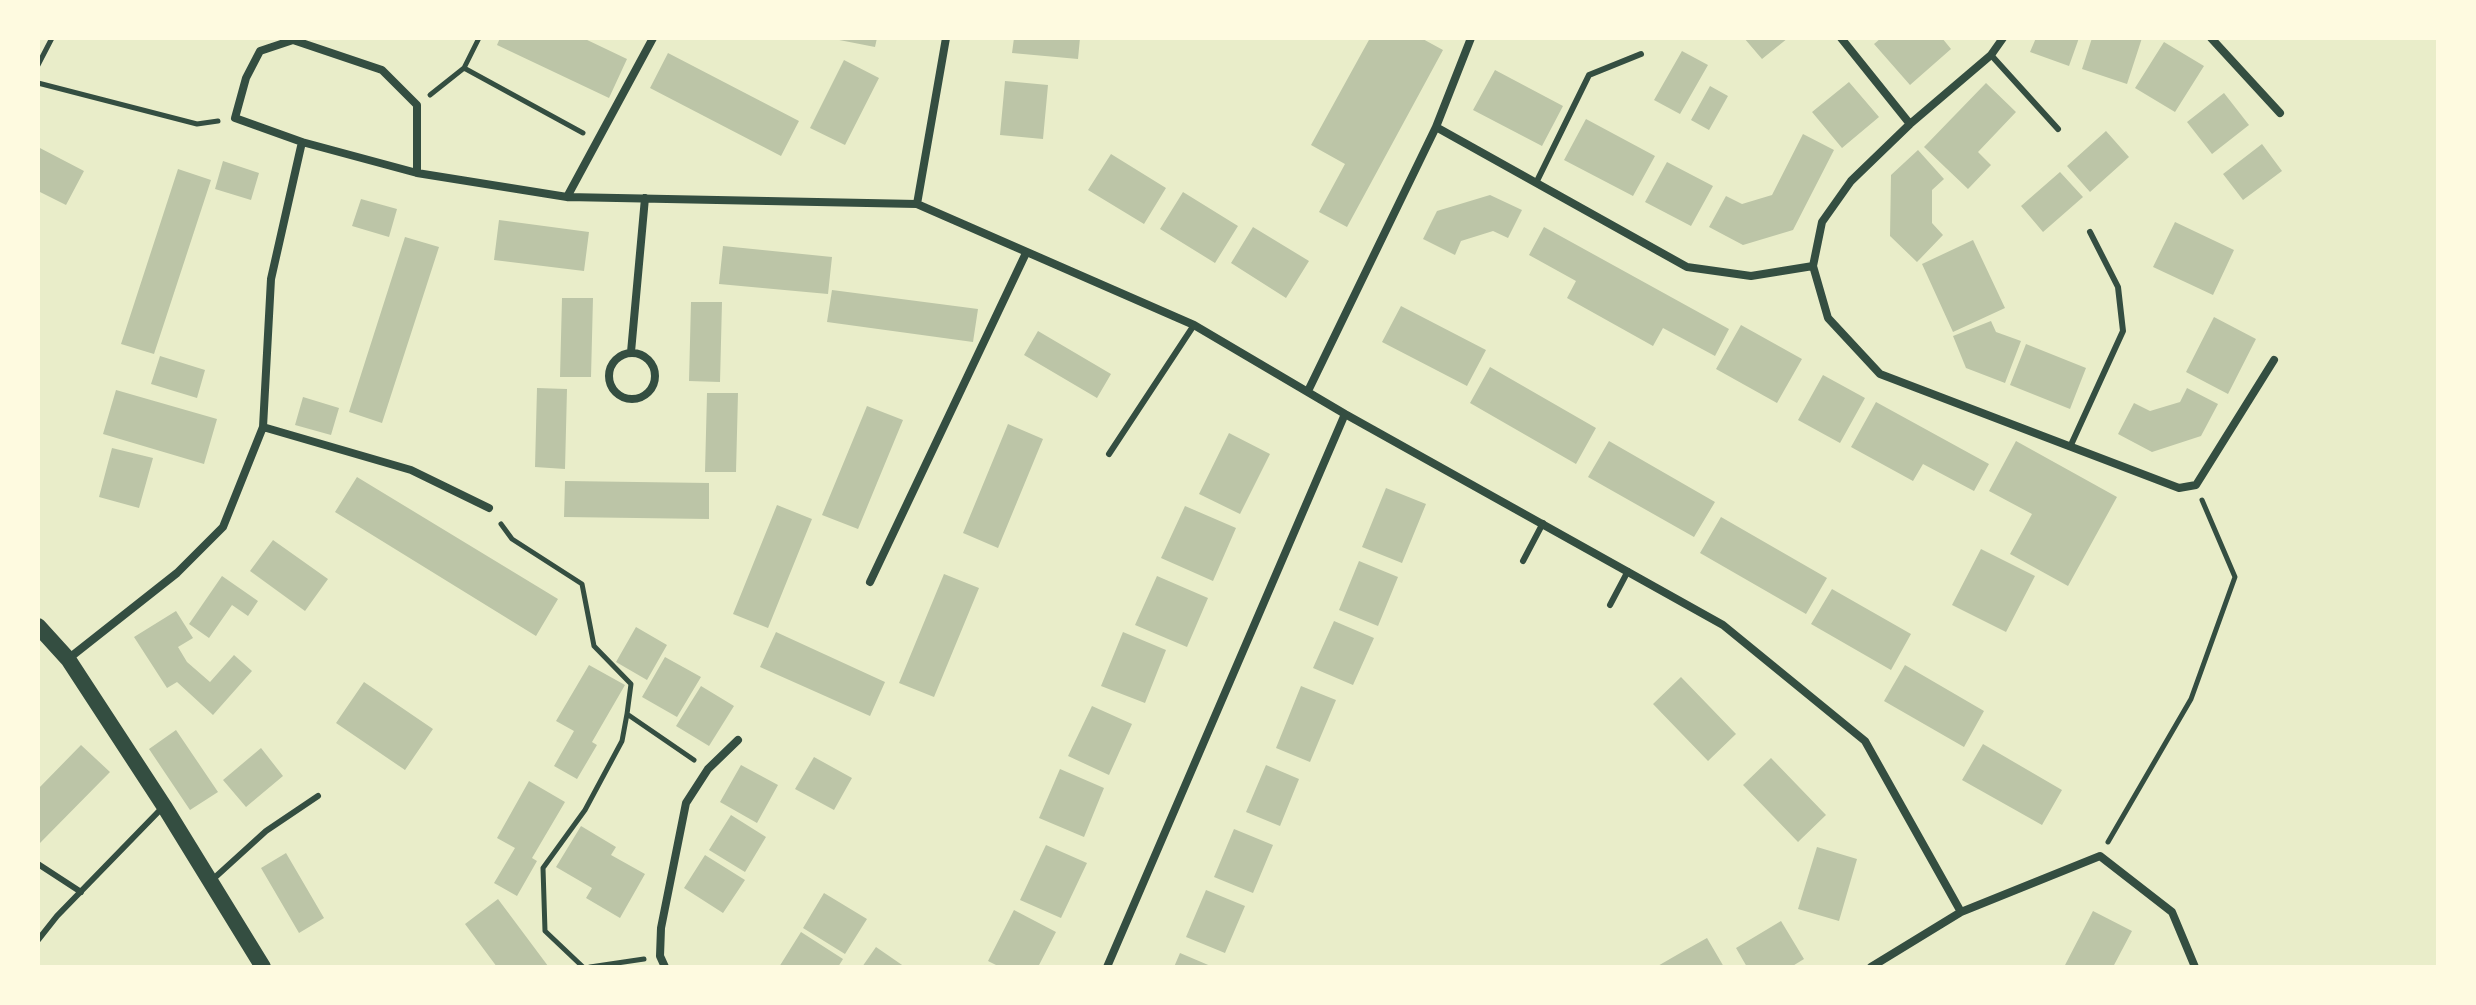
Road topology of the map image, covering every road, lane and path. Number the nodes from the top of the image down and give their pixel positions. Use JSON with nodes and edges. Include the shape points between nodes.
{"nodes":[{"id":1,"x":52,"y":38,"type":"edge"},
{"id":2,"x":479,"y":38,"type":"edge"},
{"id":3,"x":653,"y":38,"type":"edge"},
{"id":4,"x":946,"y":38,"type":"edge"},
{"id":5,"x":1471,"y":38,"type":"edge"},
{"id":6,"x":1841,"y":38,"type":"edge"},
{"id":7,"x":2003,"y":38,"type":"edge"},
{"id":8,"x":2211,"y":38,"type":"edge"},
{"id":9,"x":1641,"y":54,"type":"dead end"},
{"id":10,"x":1991,"y":55,"type":"junction"},
{"id":11,"x":38,"y":65,"type":"edge"},
{"id":12,"x":464,"y":68,"type":"junction"},
{"id":13,"x":38,"y":83,"type":"edge"},
{"id":14,"x":417,"y":105,"type":"junction"},
{"id":15,"x":2280,"y":113,"type":"dead end"},
{"id":16,"x":235,"y":118,"type":"junction"},
{"id":17,"x":1910,"y":124,"type":"junction"},
{"id":18,"x":1436,"y":127,"type":"junction"},
{"id":19,"x":2058,"y":129,"type":"dead end"},
{"id":20,"x":302,"y":142,"type":"junction"},
{"id":21,"x":598,"y":142,"type":"junction"},
{"id":22,"x":417,"y":173,"type":"junction"},
{"id":23,"x":1536,"y":183,"type":"junction"},
{"id":24,"x":567,"y":197,"type":"junction"},
{"id":25,"x":645,"y":198,"type":"junction"},
{"id":26,"x":917,"y":204,"type":"junction"},
{"id":27,"x":2090,"y":232,"type":"dead end"},
{"id":28,"x":1026,"y":253,"type":"junction"},
{"id":29,"x":1813,"y":266,"type":"junction"},
{"id":30,"x":1194,"y":325,"type":"junction"},
{"id":31,"x":631,"y":352,"type":"junction"},
{"id":32,"x":2274,"y":360,"type":"dead end"},
{"id":33,"x":1308,"y":391,"type":"junction"},
{"id":34,"x":1345,"y":414,"type":"junction"},
{"id":35,"x":263,"y":427,"type":"junction"},
{"id":36,"x":2070,"y":447,"type":"junction"},
{"id":37,"x":1109,"y":454,"type":"dead end"},
{"id":38,"x":2196,"y":485,"type":"junction"},
{"id":39,"x":489,"y":508,"type":"joint"},
{"id":40,"x":1543,"y":523,"type":"junction"},
{"id":41,"x":1523,"y":561,"type":"dead end"},
{"id":42,"x":1628,"y":571,"type":"junction"},
{"id":43,"x":870,"y":582,"type":"dead end"},
{"id":44,"x":1610,"y":605,"type":"dead end"},
{"id":45,"x":38,"y":626,"type":"edge"},
{"id":46,"x":68,"y":659,"type":"junction"},
{"id":47,"x":627,"y":714,"type":"junction"},
{"id":48,"x":738,"y":740,"type":"dead end"},
{"id":49,"x":708,"y":769,"type":"junction"},
{"id":50,"x":318,"y":796,"type":"dead end"},
{"id":51,"x":164,"y":806,"type":"junction"},
{"id":52,"x":2100,"y":856,"type":"junction"},
{"id":53,"x":38,"y":864,"type":"edge"},
{"id":54,"x":211,"y":881,"type":"junction"},
{"id":55,"x":81,"y":892,"type":"junction"},
{"id":56,"x":1961,"y":912,"type":"junction"},
{"id":57,"x":38,"y":940,"type":"edge"},
{"id":58,"x":660,"y":956,"type":"junction"},
{"id":59,"x":263,"y":967,"type":"edge"},
{"id":60,"x":583,"y":967,"type":"edge"},
{"id":61,"x":590,"y":967,"type":"edge"},
{"id":62,"x":665,"y":967,"type":"edge"},
{"id":63,"x":1107,"y":967,"type":"edge"},
{"id":64,"x":1871,"y":967,"type":"edge"},
{"id":65,"x":2195,"y":967,"type":"edge"}],
"edges":[{"from":1,"to":11,"type":"path"},
{"from":2,"to":12,"type":"path"},
{"from":3,"to":21,"type":"street"},
{"from":4,"to":26,"type":"street"},
{"from":5,"to":18,"type":"street"},
{"from":6,"to":17,"type":"street"},
{"from":7,"to":10,"type":"street"},
{"from":8,"to":15,"type":"street"},
{"from":9,"to":23,"type":"lane","via":[[1589,75]]},
{"from":10,"to":17,"type":"street"},
{"from":10,"to":19,"type":"lane"},
{"from":12,"to":14,"type":"path"},
{"from":12,"to":21,"type":"path"},
{"from":13,"to":16,"type":"path","via":[[197,124]]},
{"from":14,"to":16,"type":"street","via":[[382,70],[293,40],[260,51]]},
{"from":14,"to":22,"type":"street"},
{"from":16,"to":20,"type":"street"},
{"from":17,"to":29,"type":"street","via":[[1851,181],[1822,222]]},
{"from":18,"to":23,"type":"street"},
{"from":18,"to":33,"type":"street"},
{"from":20,"to":22,"type":"street"},
{"from":20,"to":35,"type":"street","via":[[271,279]]},
{"from":21,"to":24,"type":"street"},
{"from":22,"to":24,"type":"street"},
{"from":23,"to":29,"type":"street","via":[[1687,267],[1751,276]]},
{"from":24,"to":25,"type":"street"},
{"from":25,"to":26,"type":"street"},
{"from":25,"to":31,"type":"street"},
{"from":26,"to":28,"type":"street"},
{"from":27,"to":36,"type":"lane","via":[[2118,287],[2123,331]]},
{"from":28,"to":30,"type":"street"},
{"from":28,"to":43,"type":"street"},
{"from":29,"to":36,"type":"street","via":[[1828,318],[1880,374]]},
{"from":30,"to":33,"type":"street"},
{"from":30,"to":37,"type":"lane"},
{"from":31,"to":31,"type":"street","via":[[642,354],[655,370],[651,390],[632,399],[614,391],[609,371],[621,355]]},
{"from":32,"to":38,"type":"street"},
{"from":33,"to":34,"type":"street"},
{"from":34,"to":40,"type":"street"},
{"from":34,"to":63,"type":"street"},
{"from":35,"to":39,"type":"street","via":[[411,470]]},
{"from":35,"to":46,"type":"street","via":[[223,527],[177,573]]},
{"from":36,"to":38,"type":"street","via":[[2179,488]]},
{"from":38,"to":52,"type":"path","via":[[2235,577],[2191,699]]},
{"from":39,"to":47,"type":"path","via":[[512,539],[582,584],[594,646],[631,684]]},
{"from":40,"to":41,"type":"lane"},
{"from":40,"to":42,"type":"street"},
{"from":42,"to":44,"type":"lane"},
{"from":42,"to":56,"type":"street","via":[[1723,625],[1865,741]]},
{"from":45,"to":46,"type":"main road"},
{"from":46,"to":51,"type":"main road"},
{"from":47,"to":49,"type":"path"},
{"from":47,"to":60,"type":"path","via":[[622,741],[585,810],[543,868],[545,931]]},
{"from":48,"to":49,"type":"street"},
{"from":49,"to":58,"type":"street","via":[[686,803]]},
{"from":50,"to":54,"type":"lane","via":[[266,831]]},
{"from":51,"to":54,"type":"main road"},
{"from":51,"to":55,"type":"lane"},
{"from":52,"to":56,"type":"street"},
{"from":52,"to":65,"type":"street","via":[[2172,912]]},
{"from":53,"to":55,"type":"lane"},
{"from":54,"to":59,"type":"main road"},
{"from":55,"to":57,"type":"lane"},
{"from":56,"to":64,"type":"street"},
{"from":58,"to":61,"type":"path"},
{"from":58,"to":62,"type":"street"}]}
